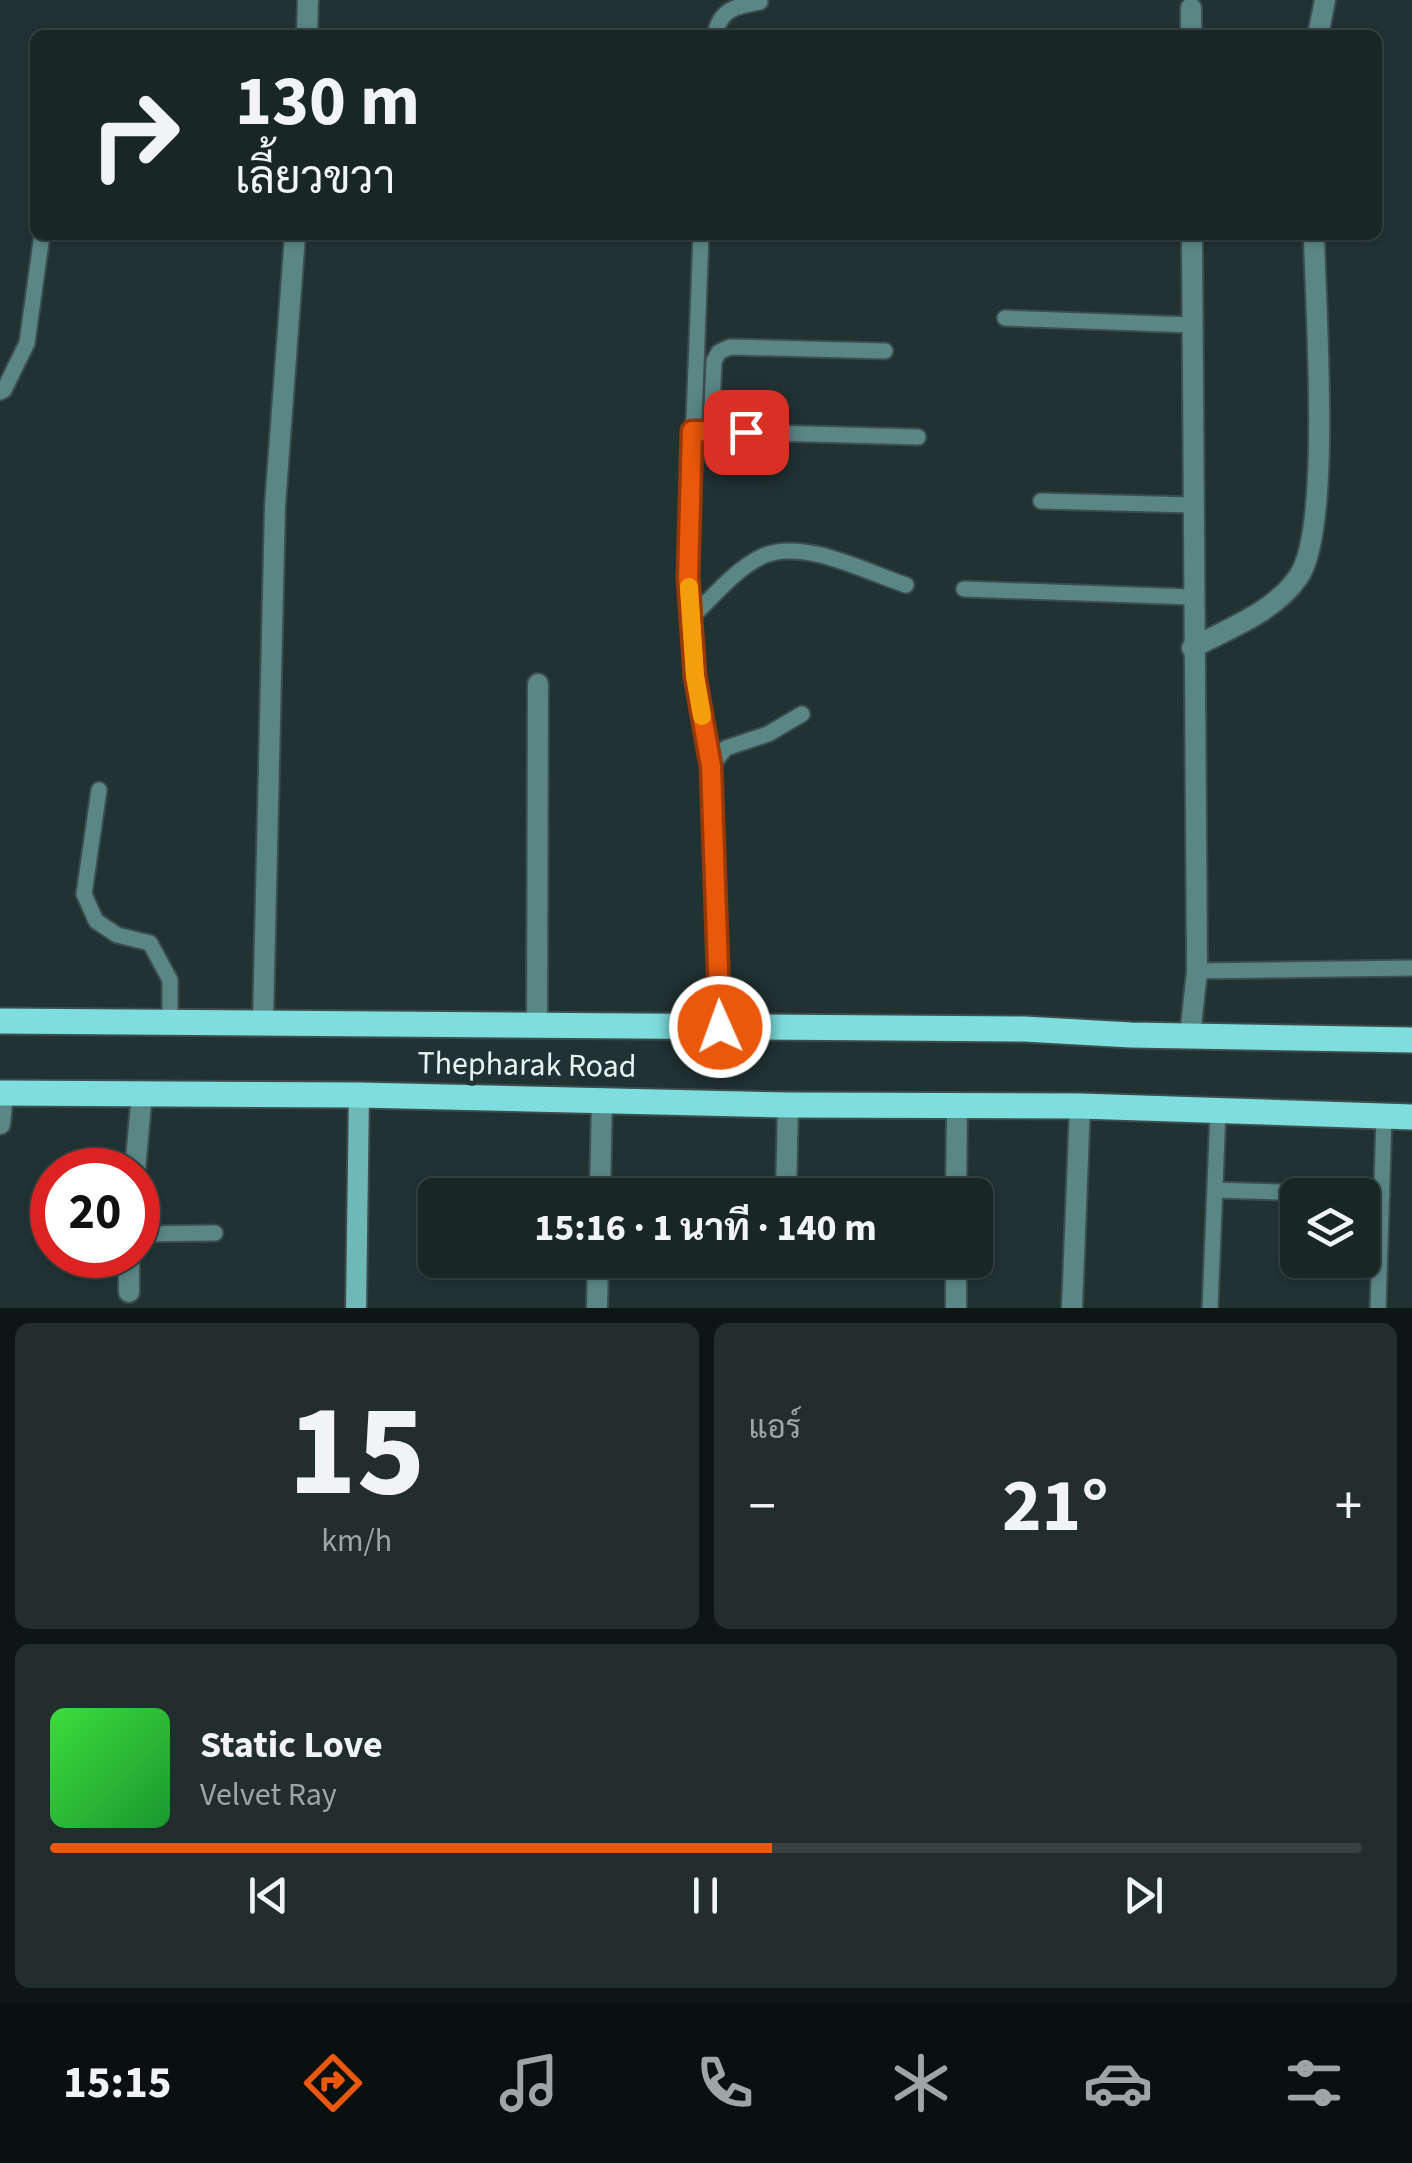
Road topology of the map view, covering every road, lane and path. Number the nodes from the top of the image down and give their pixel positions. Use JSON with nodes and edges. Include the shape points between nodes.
{"nodes":[{"id":1,"x":308,"y":0,"type":"edge"},
{"id":2,"x":1325,"y":0,"type":"edge"},
{"id":3,"x":760,"y":2,"type":"edge"},
{"id":4,"x":1191,"y":8,"type":"dead end"},
{"id":5,"x":307,"y":30,"type":"edge"},
{"id":6,"x":716,"y":30,"type":"edge"},
{"id":7,"x":1191,"y":30,"type":"edge"},
{"id":8,"x":1319,"y":30,"type":"edge"},
{"id":9,"x":41,"y":240,"type":"edge"},
{"id":10,"x":294,"y":240,"type":"edge"},
{"id":11,"x":701,"y":240,"type":"edge"},
{"id":12,"x":1192,"y":240,"type":"edge"},
{"id":13,"x":1314,"y":240,"type":"edge"},
{"id":14,"x":1006,"y":318,"type":"dead end"},
{"id":15,"x":1192,"y":326,"type":"junction"},
{"id":16,"x":886,"y":351,"type":"dead end"},
{"id":17,"x":0,"y":392,"type":"edge"},
{"id":18,"x":692,"y":431,"type":"junction"},
{"id":19,"x":711,"y":431,"type":"junction"},
{"id":20,"x":918,"y":437,"type":"dead end"},
{"id":21,"x":1041,"y":501,"type":"dead end"},
{"id":22,"x":1192,"y":505,"type":"junction"},
{"id":23,"x":906,"y":585,"type":"dead end"},
{"id":24,"x":964,"y":588,"type":"dead end"},
{"id":25,"x":1192,"y":598,"type":"junction"},
{"id":26,"x":691,"y":618,"type":"junction"},
{"id":27,"x":1192,"y":648,"type":"junction"},
{"id":28,"x":538,"y":684,"type":"dead end"},
{"id":29,"x":802,"y":714,"type":"dead end"},
{"id":30,"x":711,"y":766,"type":"junction"},
{"id":31,"x":99,"y":790,"type":"dead end"},
{"id":32,"x":1412,"y":968,"type":"edge"},
{"id":33,"x":1197,"y":971,"type":"junction"},
{"id":34,"x":0,"y":1020,"type":"edge"},
{"id":35,"x":170,"y":1020,"type":"junction"},
{"id":36,"x":263,"y":1022,"type":"junction"},
{"id":37,"x":537,"y":1025,"type":"junction"},
{"id":38,"x":720,"y":1027,"type":"junction"},
{"id":39,"x":1190,"y":1036,"type":"junction"},
{"id":40,"x":1412,"y":1040,"type":"edge"},
{"id":41,"x":2,"y":1093,"type":"edge"},
{"id":42,"x":142,"y":1093,"type":"junction"},
{"id":43,"x":359,"y":1095,"type":"junction"},
{"id":44,"x":602,"y":1098,"type":"junction"},
{"id":45,"x":788,"y":1105,"type":"junction"},
{"id":46,"x":956,"y":1106,"type":"junction"},
{"id":47,"x":1080,"y":1106,"type":"junction"},
{"id":48,"x":1218,"y":1111,"type":"junction"},
{"id":49,"x":1384,"y":1116,"type":"junction"},
{"id":50,"x":1412,"y":1117,"type":"edge"},
{"id":51,"x":0,"y":1124,"type":"edge"},
{"id":52,"x":137,"y":1148,"type":"edge"},
{"id":53,"x":600,"y":1178,"type":"edge"},
{"id":54,"x":786,"y":1178,"type":"edge"},
{"id":55,"x":956,"y":1178,"type":"edge"},
{"id":56,"x":1215,"y":1190,"type":"junction"},
{"id":57,"x":1382,"y":1195,"type":"junction"},
{"id":58,"x":215,"y":1232,"type":"dead end"},
{"id":59,"x":160,"y":1233,"type":"edge"},
{"id":60,"x":129,"y":1278,"type":"edge"},
{"id":61,"x":598,"y":1278,"type":"edge"},
{"id":62,"x":956,"y":1278,"type":"edge"},
{"id":63,"x":129,"y":1292,"type":"dead end"},
{"id":64,"x":356,"y":1308,"type":"edge"},
{"id":65,"x":597,"y":1308,"type":"edge"},
{"id":66,"x":956,"y":1308,"type":"edge"},
{"id":67,"x":1072,"y":1308,"type":"edge"},
{"id":68,"x":1210,"y":1308,"type":"edge"},
{"id":69,"x":1378,"y":1308,"type":"edge"}],
"edges":[{"from":1,"to":5,"type":"street"},
{"from":2,"to":8,"type":"street"},
{"from":3,"to":6,"type":"lane","via":[[725,12]]},
{"from":4,"to":7,"type":"street"},
{"from":9,"to":17,"type":"lane","via":[[27,342]]},
{"from":10,"to":36,"type":"street","via":[[276,506]]},
{"from":11,"to":18,"type":"lane"},
{"from":12,"to":15,"type":"street"},
{"from":13,"to":27,"type":"street","via":[[1314,531],[1300,574],[1282,595]]},
{"from":14,"to":15,"type":"lane"},
{"from":15,"to":22,"type":"street"},
{"from":16,"to":19,"type":"lane","via":[[719,352]]},
{"from":18,"to":19,"type":"lane"},
{"from":18,"to":26,"type":"lane"},
{"from":19,"to":20,"type":"lane"},
{"from":21,"to":22,"type":"lane"},
{"from":22,"to":25,"type":"street"},
{"from":23,"to":26,"type":"lane","via":[[802,550],[780,550],[744,568]]},
{"from":24,"to":25,"type":"lane"},
{"from":25,"to":27,"type":"street"},
{"from":26,"to":30,"type":"lane"},
{"from":27,"to":33,"type":"street"},
{"from":28,"to":37,"type":"street"},
{"from":29,"to":30,"type":"lane","via":[[726,748]]},
{"from":30,"to":38,"type":"lane"},
{"from":31,"to":35,"type":"lane","via":[[84,894],[96,920],[118,935],[150,942],[170,980]]},
{"from":32,"to":33,"type":"lane"},
{"from":33,"to":39,"type":"street"},
{"from":34,"to":35,"type":"main road","name":"Thepharak Road"},
{"from":35,"to":36,"type":"main road","name":"Thepharak Road"},
{"from":36,"to":37,"type":"main road","name":"Thepharak Road"},
{"from":37,"to":38,"type":"main road","name":"Thepharak Road"},
{"from":38,"to":39,"type":"main road","name":"Thepharak Road"},
{"from":39,"to":40,"type":"main road","name":"Thepharak Road"},
{"from":41,"to":42,"type":"main road","name":"Thepharak Road"},
{"from":41,"to":51,"type":"street"},
{"from":42,"to":43,"type":"main road","name":"Thepharak Road"},
{"from":42,"to":52,"type":"street"},
{"from":43,"to":44,"type":"main road","name":"Thepharak Road"},
{"from":43,"to":64,"type":"street"},
{"from":44,"to":45,"type":"main road","name":"Thepharak Road"},
{"from":44,"to":53,"type":"street"},
{"from":45,"to":46,"type":"main road","name":"Thepharak Road"},
{"from":45,"to":54,"type":"street"},
{"from":46,"to":47,"type":"main road","name":"Thepharak Road"},
{"from":46,"to":55,"type":"street"},
{"from":47,"to":48,"type":"main road","name":"Thepharak Road"},
{"from":47,"to":67,"type":"street"},
{"from":48,"to":49,"type":"main road","name":"Thepharak Road"},
{"from":48,"to":56,"type":"lane"},
{"from":49,"to":50,"type":"main road","name":"Thepharak Road"},
{"from":49,"to":57,"type":"lane"},
{"from":56,"to":57,"type":"lane"},
{"from":56,"to":68,"type":"lane"},
{"from":57,"to":69,"type":"lane"},
{"from":58,"to":59,"type":"lane"},
{"from":60,"to":63,"type":"street"},
{"from":61,"to":65,"type":"street"},
{"from":62,"to":66,"type":"street"}]}
